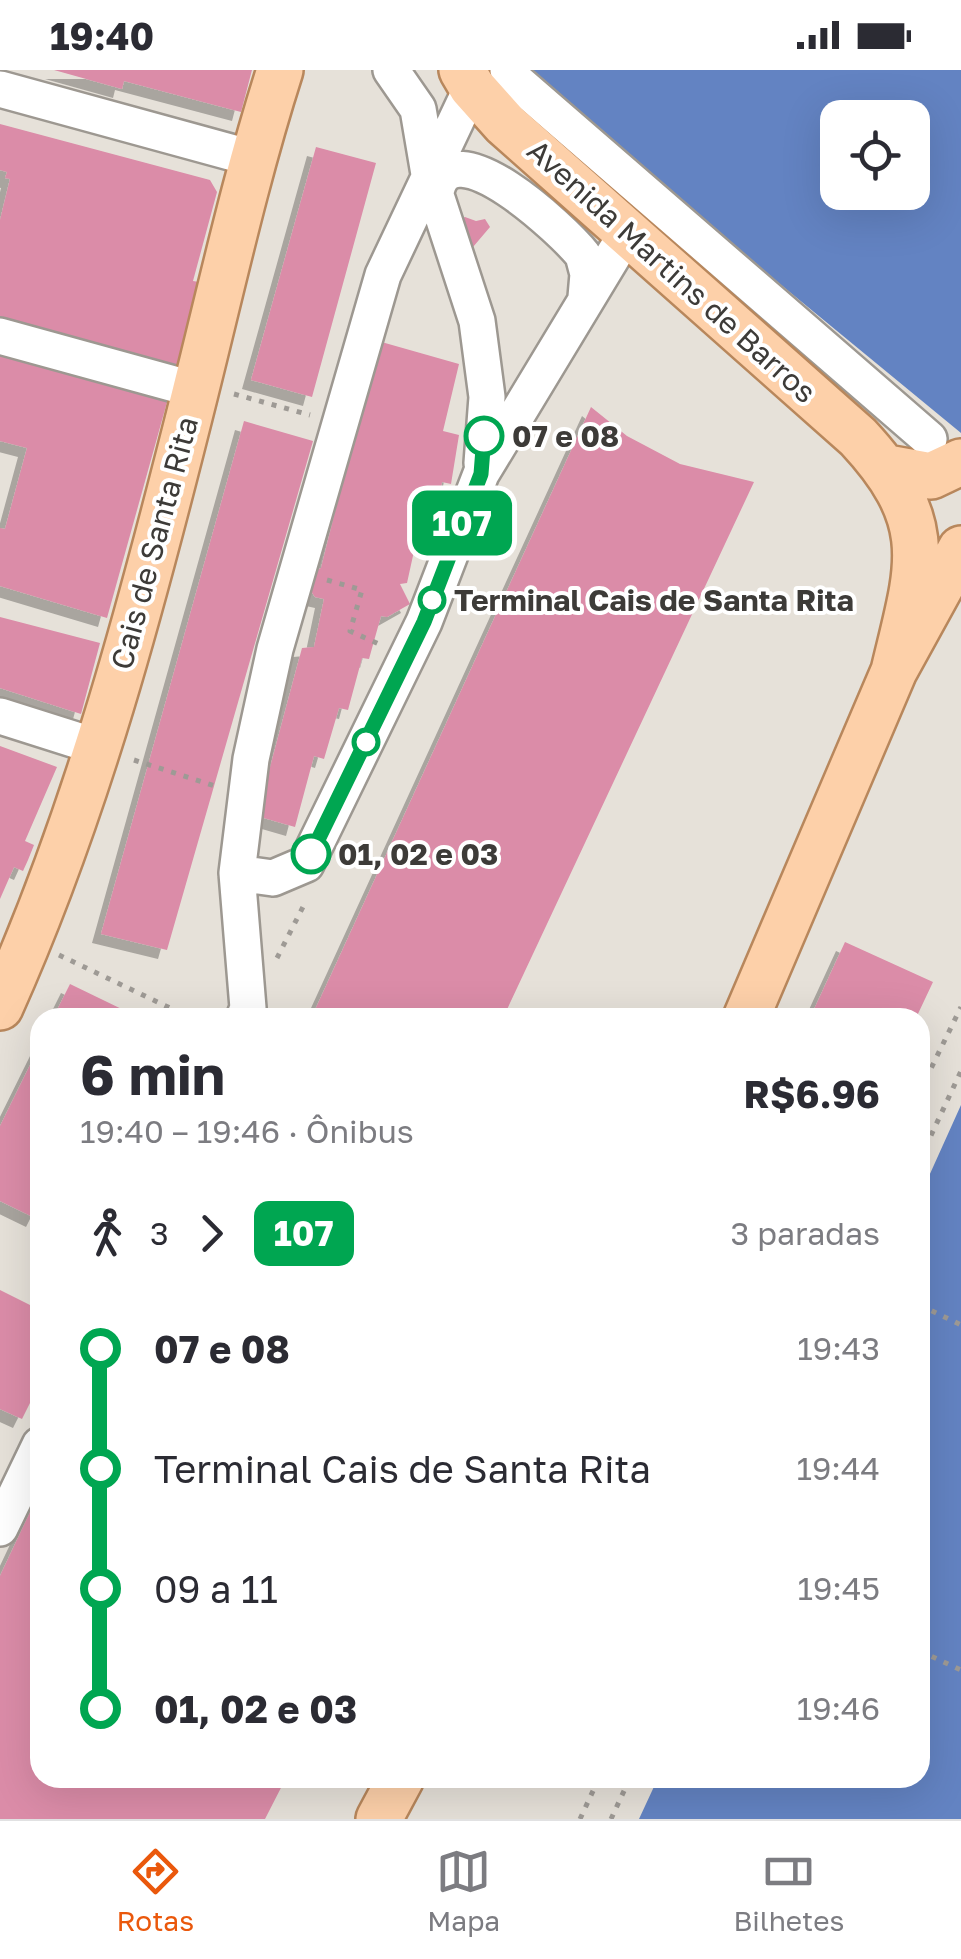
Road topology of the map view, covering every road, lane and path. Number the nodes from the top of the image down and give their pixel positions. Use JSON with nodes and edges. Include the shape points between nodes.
{"nodes":[{"id":1,"x":280,"y":70,"type":"edge"},
{"id":2,"x":390,"y":70,"type":"edge"},
{"id":3,"x":408,"y":70,"type":"edge"},
{"id":4,"x":481,"y":76,"type":"edge"},
{"id":5,"x":0,"y":89,"type":"edge"},
{"id":6,"x":252,"y":158,"type":"junction"},
{"id":7,"x":434,"y":174,"type":"junction"},
{"id":8,"x":628,"y":231,"type":"junction"},
{"id":9,"x":383,"y":274,"type":"junction"},
{"id":10,"x":467,"y":289,"type":"junction"},
{"id":11,"x":586,"y":297,"type":"junction"},
{"id":12,"x":0,"y":336,"type":"edge"},
{"id":13,"x":196,"y":387,"type":"junction"},
{"id":14,"x":340,"y":424,"type":"junction"},
{"id":15,"x":945,"y":450,"type":"edge"},
{"id":16,"x":887,"y":468,"type":"junction"},
{"id":17,"x":481,"y":474,"type":"junction"},
{"id":18,"x":961,"y":549,"type":"edge"},
{"id":19,"x":297,"y":572,"type":"junction"},
{"id":20,"x":407,"y":656,"type":"junction"},
{"id":21,"x":894,"y":671,"type":"junction"},
{"id":22,"x":0,"y":716,"type":"edge"},
{"id":23,"x":98,"y":748,"type":"junction"},
{"id":24,"x":244,"y":820,"type":"junction"},
{"id":25,"x":237,"y":873,"type":"junction"},
{"id":26,"x":30,"y":941,"type":"junction"},
{"id":27,"x":0,"y":1007,"type":"edge"},
{"id":28,"x":961,"y":1007,"type":"edge"},
{"id":29,"x":170,"y":1008,"type":"edge"},
{"id":30,"x":248,"y":1008,"type":"edge"},
{"id":31,"x":750,"y":1008,"type":"edge"},
{"id":32,"x":930,"y":1071,"type":"edge"},
{"id":33,"x":961,"y":1071,"type":"edge"},
{"id":34,"x":930,"y":1138,"type":"edge"},
{"id":35,"x":930,"y":1310,"type":"edge"},
{"id":36,"x":961,"y":1324,"type":"edge"},
{"id":37,"x":30,"y":1466,"type":"edge"},
{"id":38,"x":0,"y":1528,"type":"edge"},
{"id":39,"x":930,"y":1656,"type":"edge"},
{"id":40,"x":961,"y":1670,"type":"edge"},
{"id":41,"x":396,"y":1788,"type":"edge"},
{"id":42,"x":595,"y":1788,"type":"edge"},
{"id":43,"x":625,"y":1788,"type":"edge"},
{"id":44,"x":379,"y":1819,"type":"edge"},
{"id":45,"x":580,"y":1819,"type":"edge"},
{"id":46,"x":611,"y":1819,"type":"edge"}],
"edges":[{"from":1,"to":6,"type":"main road","name":"Cais de Santa Rita"},
{"from":2,"to":7,"type":"street","via":[[418,110]]},
{"from":3,"to":7,"type":"street","via":[[428,103]]},
{"from":4,"to":7,"type":"street"},
{"from":4,"to":8,"type":"main road","name":"Avenida Martins de Barros","via":[[505,124]]},
{"from":4,"to":15,"type":"street","via":[[516,82]]},
{"from":5,"to":6,"type":"street"},
{"from":6,"to":13,"type":"main road","name":"Cais de Santa Rita"},
{"from":7,"to":9,"type":"street"},
{"from":7,"to":10,"type":"street"},
{"from":7,"to":11,"type":"street","via":[[465,168],[490,175],[583,256]]},
{"from":8,"to":11,"type":"street"},
{"from":8,"to":16,"type":"main road","name":"Avenida Martins de Barros"},
{"from":9,"to":10,"type":"street","via":[[403,254],[426,250],[446,259]]},
{"from":9,"to":14,"type":"street"},
{"from":10,"to":17,"type":"street","via":[[487,398]]},
{"from":11,"to":17,"type":"street"},
{"from":12,"to":13,"type":"street"},
{"from":13,"to":14,"type":"path"},
{"from":13,"to":23,"type":"main road","name":"Cais de Santa Rita"},
{"from":14,"to":19,"type":"street"},
{"from":15,"to":16,"type":"main road","via":[[930,476]]},
{"from":16,"to":21,"type":"main road","name":"Avenida Martins de Barros","via":[[914,519],[915,582]]},
{"from":17,"to":20,"type":"street"},
{"from":18,"to":21,"type":"main road"},
{"from":19,"to":20,"type":"path","via":[[362,590],[350,632]]},
{"from":19,"to":24,"type":"street","via":[[251,759]]},
{"from":20,"to":25,"type":"street","via":[[306,864],[273,878]]},
{"from":21,"to":31,"type":"main road"},
{"from":22,"to":23,"type":"street"},
{"from":23,"to":24,"type":"path","via":[[221,788],[215,812]]},
{"from":23,"to":26,"type":"main road","name":"Cais de Santa Rita"},
{"from":24,"to":25,"type":"street"},
{"from":25,"to":30,"type":"street"},
{"from":26,"to":27,"type":"main road","name":"Cais de Santa Rita"},
{"from":26,"to":29,"type":"path"},
{"from":28,"to":32,"type":"path"},
{"from":33,"to":34,"type":"path"},
{"from":35,"to":36,"type":"path"},
{"from":37,"to":38,"type":"street"},
{"from":39,"to":40,"type":"path"},
{"from":41,"to":44,"type":"main road"},
{"from":42,"to":45,"type":"path"},
{"from":43,"to":46,"type":"path"}]}
